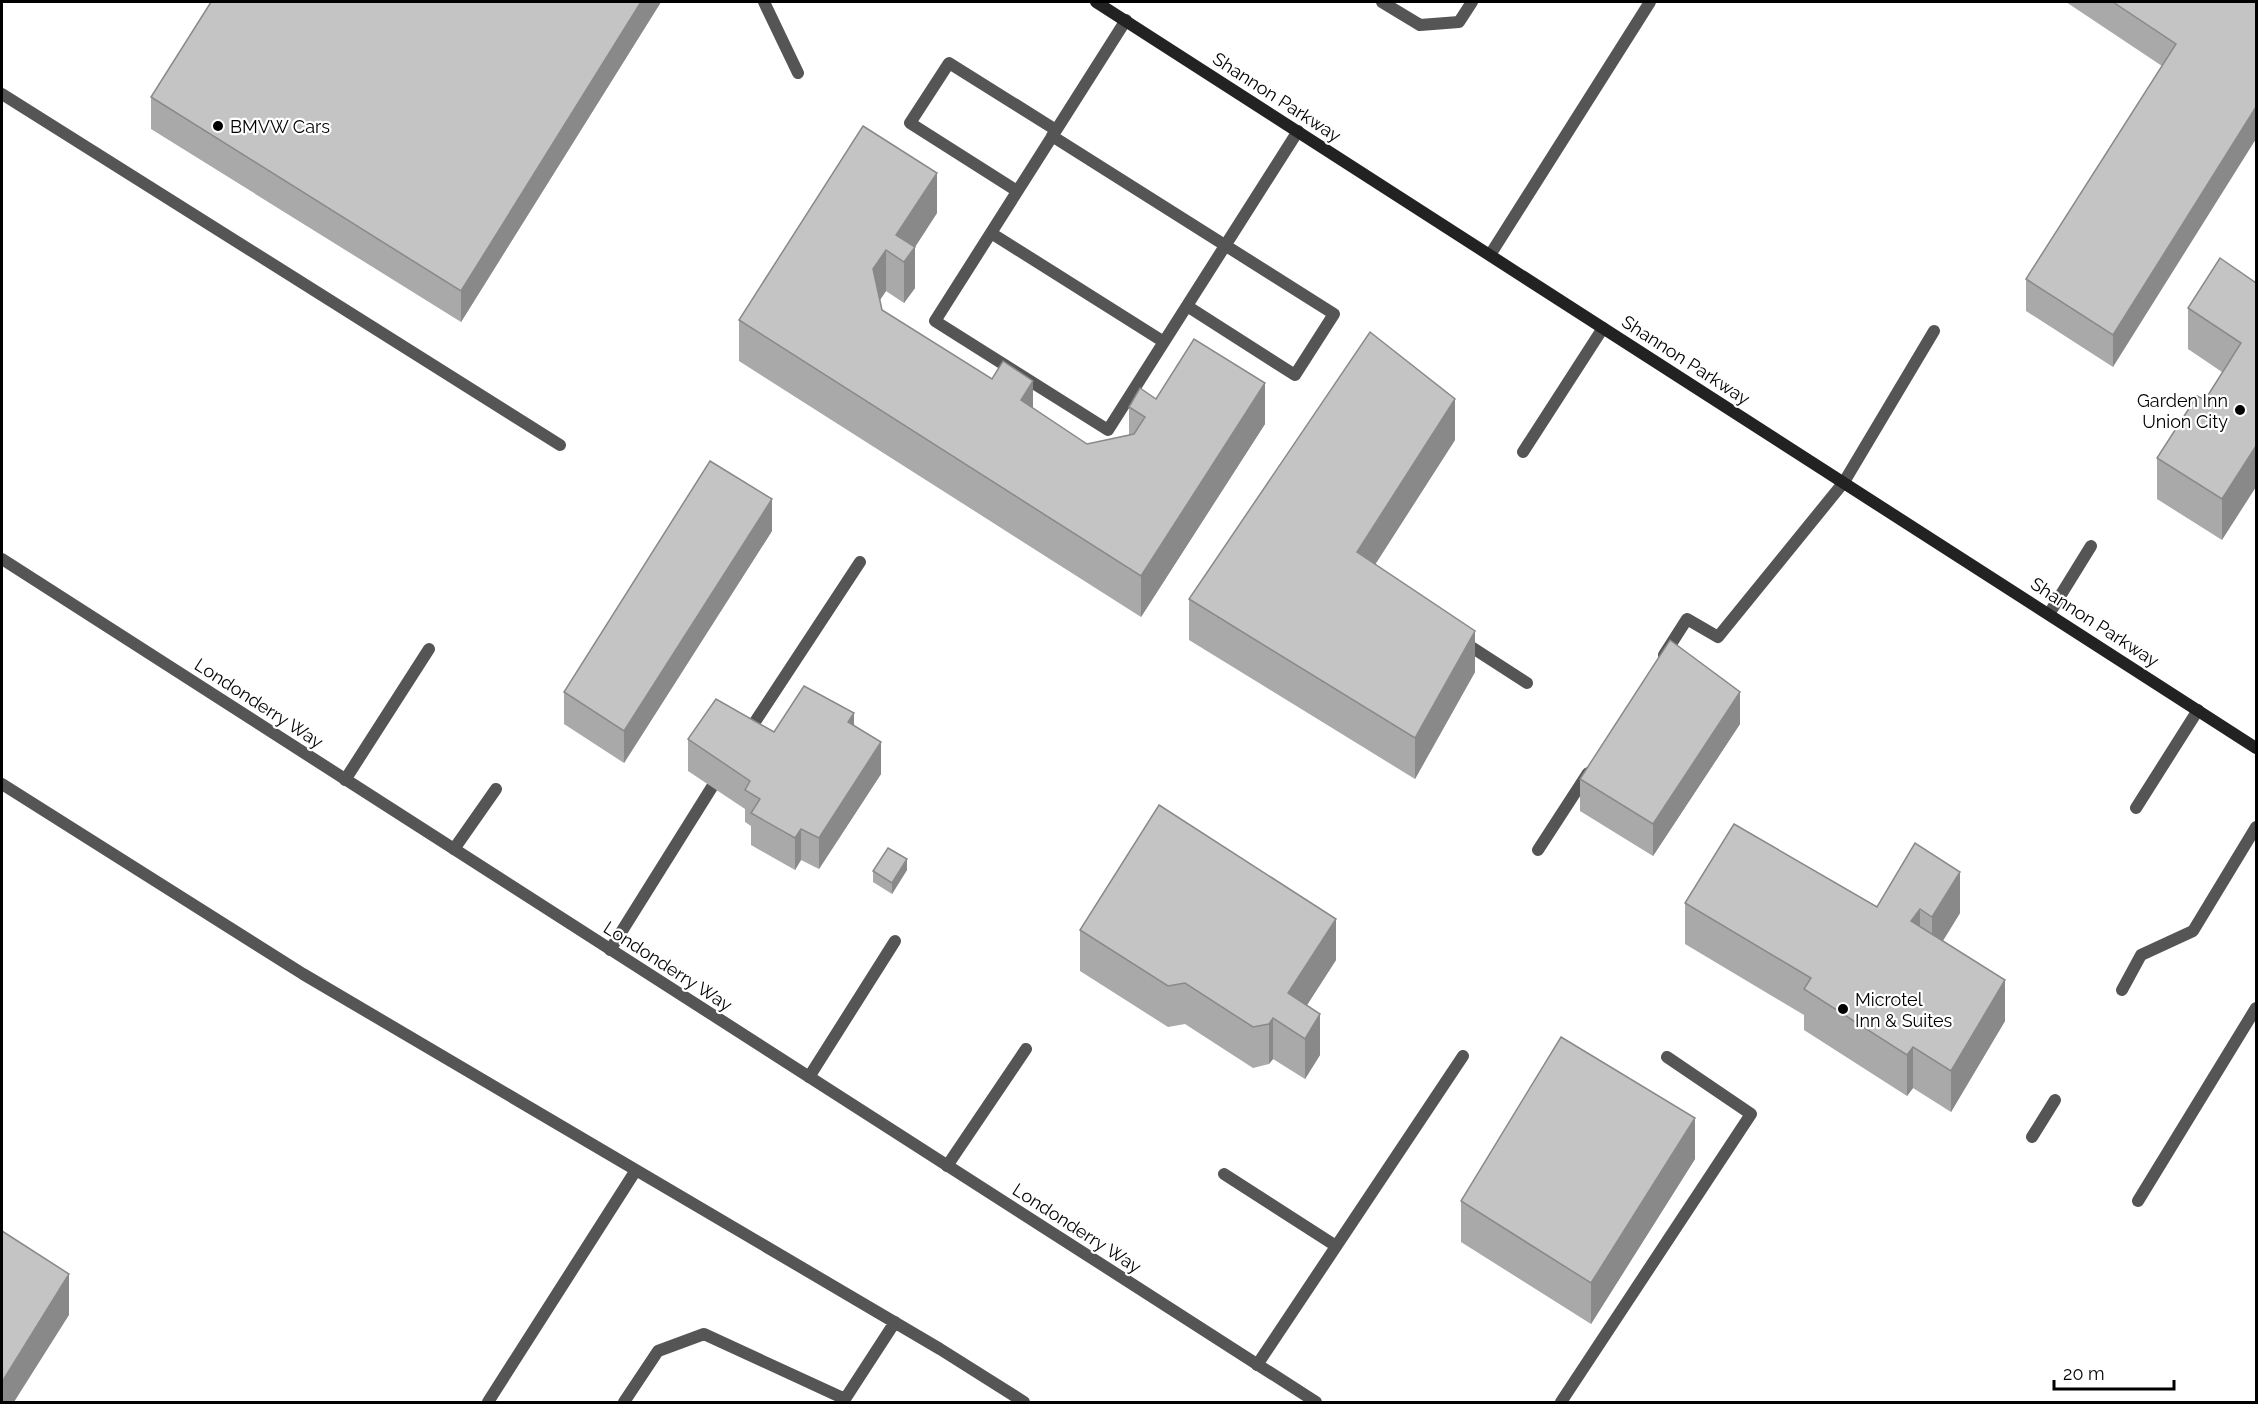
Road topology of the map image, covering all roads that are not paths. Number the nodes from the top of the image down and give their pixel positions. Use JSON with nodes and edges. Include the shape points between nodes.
{"nodes":[{"id":1,"x":764,"y":2,"type":"edge"},
{"id":2,"x":1096,"y":2,"type":"edge"},
{"id":3,"x":1382,"y":2,"type":"edge"},
{"id":4,"x":1472,"y":2,"type":"edge"},
{"id":5,"x":1650,"y":2,"type":"edge"},
{"id":6,"x":1126,"y":20,"type":"junction"},
{"id":7,"x":798,"y":73,"type":"dead end"},
{"id":8,"x":2,"y":94,"type":"edge"},
{"id":9,"x":1298,"y":131,"type":"junction"},
{"id":10,"x":1054,"y":133,"type":"junction"},
{"id":11,"x":1017,"y":191,"type":"junction"},
{"id":12,"x":991,"y":233,"type":"junction"},
{"id":13,"x":1225,"y":246,"type":"junction"},
{"id":14,"x":1491,"y":255,"type":"junction"},
{"id":15,"x":1187,"y":306,"type":"junction"},
{"id":16,"x":1603,"y":328,"type":"junction"},
{"id":17,"x":1934,"y":331,"type":"dead end"},
{"id":18,"x":1164,"y":342,"type":"junction"},
{"id":19,"x":560,"y":445,"type":"dead end"},
{"id":20,"x":1523,"y":453,"type":"dead end"},
{"id":21,"x":1844,"y":482,"type":"junction"},
{"id":22,"x":2091,"y":546,"type":"dead end"},
{"id":23,"x":2,"y":559,"type":"edge"},
{"id":24,"x":860,"y":562,"type":"dead end"},
{"id":25,"x":2049,"y":614,"type":"junction"},
{"id":26,"x":1449,"y":634,"type":"edge"},
{"id":27,"x":429,"y":649,"type":"dead end"},
{"id":28,"x":1654,"y":669,"type":"edge"},
{"id":29,"x":1527,"y":683,"type":"dead end"},
{"id":30,"x":2198,"y":710,"type":"junction"},
{"id":31,"x":740,"y":745,"type":"edge"},
{"id":32,"x":2256,"y":748,"type":"edge"},
{"id":33,"x":1596,"y":760,"type":"edge"},
{"id":34,"x":345,"y":780,"type":"junction"},
{"id":35,"x":2,"y":784,"type":"edge"},
{"id":36,"x":712,"y":787,"type":"dead end"},
{"id":37,"x":496,"y":789,"type":"dead end"},
{"id":38,"x":2136,"y":808,"type":"dead end"},
{"id":39,"x":2256,"y":826,"type":"edge"},
{"id":40,"x":454,"y":849,"type":"junction"},
{"id":41,"x":1538,"y":850,"type":"dead end"},
{"id":42,"x":895,"y":941,"type":"dead end"},
{"id":43,"x":610,"y":950,"type":"junction"},
{"id":44,"x":2122,"y":990,"type":"dead end"},
{"id":45,"x":2256,"y":1008,"type":"edge"},
{"id":46,"x":1026,"y":1049,"type":"dead end"},
{"id":47,"x":1463,"y":1056,"type":"dead end"},
{"id":48,"x":1667,"y":1057,"type":"dead end"},
{"id":49,"x":809,"y":1077,"type":"junction"},
{"id":50,"x":2055,"y":1100,"type":"dead end"},
{"id":51,"x":2032,"y":1137,"type":"dead end"},
{"id":52,"x":947,"y":1166,"type":"junction"},
{"id":53,"x":636,"y":1170,"type":"junction"},
{"id":54,"x":1224,"y":1174,"type":"dead end"},
{"id":55,"x":2138,"y":1201,"type":"dead end"},
{"id":56,"x":1336,"y":1246,"type":"junction"},
{"id":57,"x":895,"y":1322,"type":"junction"},
{"id":58,"x":1257,"y":1365,"type":"junction"},
{"id":59,"x":488,"y":1402,"type":"edge"},
{"id":60,"x":624,"y":1402,"type":"edge"},
{"id":61,"x":1024,"y":1402,"type":"edge"},
{"id":62,"x":1316,"y":1402,"type":"edge"},
{"id":63,"x":1561,"y":1402,"type":"edge"}],
"edges":[{"from":1,"to":7,"type":"street"},
{"from":2,"to":6,"type":"street","name":"Shannon Parkway"},
{"from":3,"to":4,"type":"street","via":[[1420,25],[1459,22]]},
{"from":5,"to":14,"type":"street"},
{"from":6,"to":9,"type":"street","name":"Shannon Parkway"},
{"from":6,"to":10,"type":"street"},
{"from":8,"to":19,"type":"street"},
{"from":9,"to":13,"type":"street"},
{"from":9,"to":14,"type":"street","name":"Shannon Parkway"},
{"from":10,"to":11,"type":"street"},
{"from":10,"to":11,"type":"street","via":[[949,63],[910,123]]},
{"from":10,"to":13,"type":"street"},
{"from":11,"to":12,"type":"street"},
{"from":12,"to":18,"type":"street"},
{"from":12,"to":18,"type":"street","via":[[935,321],[1108,430]]},
{"from":13,"to":15,"type":"street"},
{"from":13,"to":15,"type":"street","via":[[1334,314],[1295,375]]},
{"from":14,"to":16,"type":"street","name":"Shannon Parkway"},
{"from":15,"to":18,"type":"street"},
{"from":16,"to":20,"type":"street"},
{"from":16,"to":21,"type":"street","name":"Shannon Parkway"},
{"from":17,"to":21,"type":"street"},
{"from":21,"to":25,"type":"street","name":"Shannon Parkway"},
{"from":21,"to":28,"type":"street","via":[[1718,637],[1687,619]]},
{"from":22,"to":25,"type":"street"},
{"from":23,"to":34,"type":"street","name":"Londonderry Way"},
{"from":24,"to":31,"type":"street"},
{"from":25,"to":30,"type":"street","name":"Shannon Parkway"},
{"from":26,"to":29,"type":"street"},
{"from":27,"to":34,"type":"street"},
{"from":30,"to":32,"type":"street","name":"Shannon Parkway"},
{"from":30,"to":38,"type":"street"},
{"from":33,"to":41,"type":"street"},
{"from":34,"to":40,"type":"street","name":"Londonderry Way"},
{"from":35,"to":53,"type":"street","via":[[303,974]]},
{"from":36,"to":43,"type":"street"},
{"from":37,"to":40,"type":"street"},
{"from":39,"to":44,"type":"street","via":[[2193,932],[2141,955]]},
{"from":40,"to":43,"type":"street","name":"Londonderry Way"},
{"from":42,"to":49,"type":"street"},
{"from":43,"to":49,"type":"street","name":"Londonderry Way"},
{"from":45,"to":55,"type":"street"},
{"from":46,"to":52,"type":"street"},
{"from":47,"to":56,"type":"street"},
{"from":48,"to":63,"type":"street","via":[[1751,1114]]},
{"from":49,"to":52,"type":"street","name":"Londonderry Way"},
{"from":50,"to":51,"type":"street"},
{"from":52,"to":58,"type":"street","name":"Londonderry Way"},
{"from":53,"to":57,"type":"street"},
{"from":53,"to":59,"type":"street"},
{"from":54,"to":56,"type":"street"},
{"from":56,"to":58,"type":"street"},
{"from":57,"to":60,"type":"street","via":[[845,1399],[704,1334],[658,1351]]},
{"from":57,"to":61,"type":"street"},
{"from":58,"to":62,"type":"street","name":"Londonderry Way"}]}
